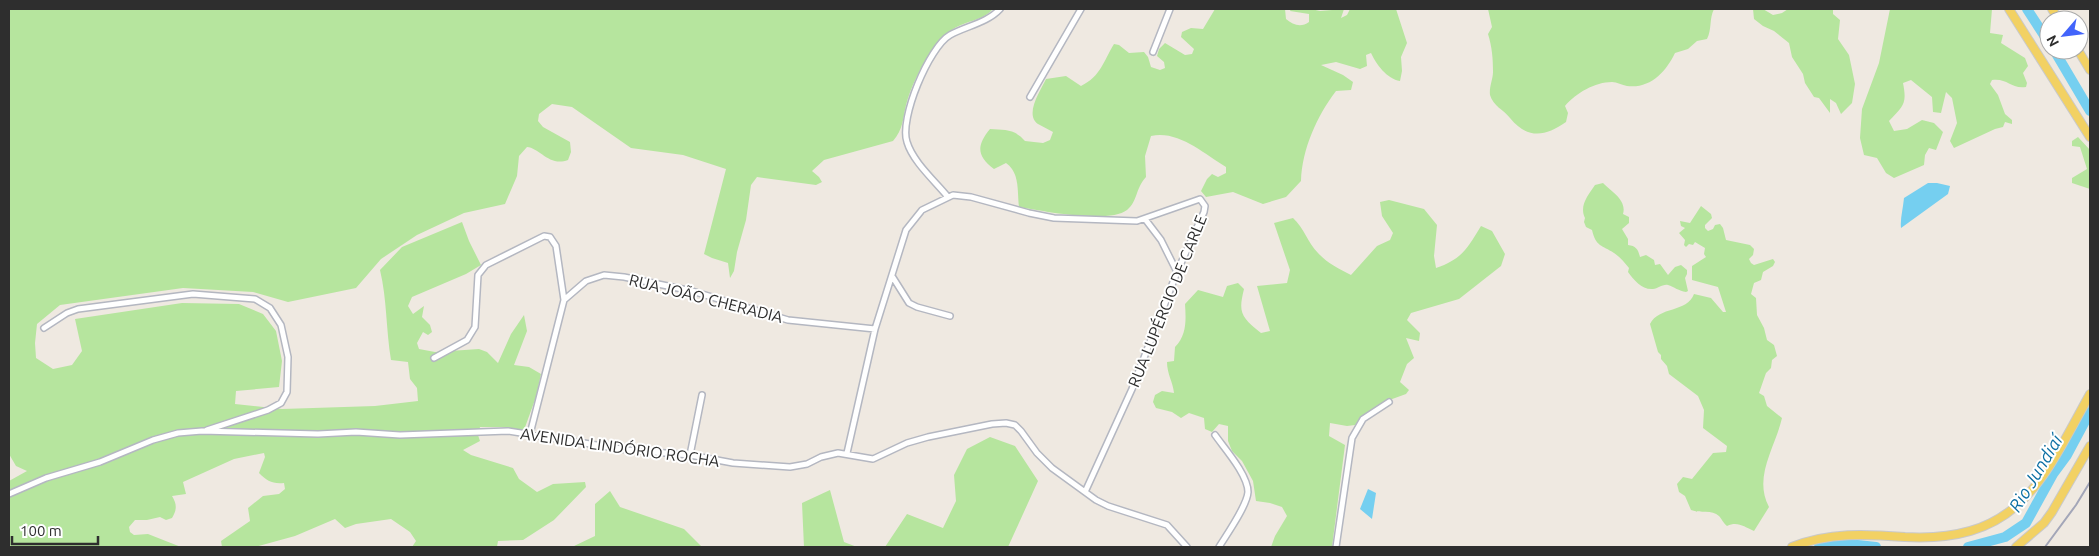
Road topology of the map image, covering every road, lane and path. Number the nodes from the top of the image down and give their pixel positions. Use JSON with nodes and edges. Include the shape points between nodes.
{"nodes":[{"id":1,"x":1000,"y":9,"type":"edge"},
{"id":2,"x":1081,"y":9,"type":"edge"},
{"id":3,"x":1170,"y":9,"type":"edge"},
{"id":4,"x":2009,"y":9,"type":"edge"},
{"id":5,"x":1152,"y":52,"type":"dead end"},
{"id":6,"x":1030,"y":97,"type":"dead end"},
{"id":7,"x":2090,"y":138,"type":"edge"},
{"id":8,"x":948,"y":197,"type":"junction"},
{"id":9,"x":1145,"y":219,"type":"junction"},
{"id":10,"x":1177,"y":272,"type":"junction"},
{"id":11,"x":892,"y":276,"type":"junction"},
{"id":12,"x":564,"y":300,"type":"junction"},
{"id":13,"x":950,"y":316,"type":"dead end"},
{"id":14,"x":44,"y":328,"type":"dead end"},
{"id":15,"x":875,"y":329,"type":"junction"},
{"id":16,"x":434,"y":358,"type":"dead end"},
{"id":17,"x":2090,"y":394,"type":"edge"},
{"id":18,"x":702,"y":395,"type":"dead end"},
{"id":19,"x":1389,"y":402,"type":"dead end"},
{"id":20,"x":202,"y":431,"type":"junction"},
{"id":21,"x":530,"y":434,"type":"junction"},
{"id":22,"x":1215,"y":436,"type":"dead end"},
{"id":23,"x":2090,"y":446,"type":"edge"},
{"id":24,"x":847,"y":453,"type":"junction"},
{"id":25,"x":690,"y":455,"type":"junction"},
{"id":26,"x":1085,"y":492,"type":"junction"},
{"id":27,"x":9,"y":494,"type":"edge"},
{"id":28,"x":2044,"y":523,"type":"junction"},
{"id":29,"x":1187,"y":547,"type":"edge"},
{"id":30,"x":1219,"y":547,"type":"edge"},
{"id":31,"x":1336,"y":547,"type":"edge"},
{"id":32,"x":1792,"y":547,"type":"edge"},
{"id":33,"x":2016,"y":547,"type":"edge"},
{"id":34,"x":2025,"y":547,"type":"edge"}],
"edges":[{"from":1,"to":8,"type":"street","via":[[977,24],[949,35],[939,45],[912,94],[905,133],[907,143]]},
{"from":2,"to":6,"type":"street"},
{"from":3,"to":5,"type":"street"},
{"from":4,"to":7,"type":"main road"},
{"from":8,"to":9,"type":"street","name":"RUA LUPÉRCIO DE CARLE","via":[[971,197],[1054,218]]},
{"from":8,"to":11,"type":"street","name":"RUA LUPÉRCIO DE CARLE","via":[[922,210],[906,230]]},
{"from":9,"to":10,"type":"street","via":[[1161,240]]},
{"from":9,"to":10,"type":"street","name":"RUA LUPÉRCIO DE CARLE","via":[[1200,199],[1204,202],[1204,212]]},
{"from":10,"to":26,"type":"street","name":"RUA LUPÉRCIO DE CARLE","via":[[1132,389]]},
{"from":11,"to":13,"type":"street","via":[[909,303]]},
{"from":11,"to":15,"type":"street","name":"RUA LUPÉRCIO DE CARLE"},
{"from":12,"to":15,"type":"street","name":"RUA JOÃO CHERADIA","via":[[586,282],[604,275],[692,291],[788,320]]},
{"from":12,"to":16,"type":"street","via":[[556,246],[550,237],[544,236],[486,265],[478,275],[475,327],[467,340]]},
{"from":12,"to":21,"type":"street"},
{"from":14,"to":20,"type":"street","via":[[78,310],[194,294],[255,299],[270,308],[281,325],[288,357],[287,392],[281,402],[268,410]]},
{"from":15,"to":24,"type":"street","name":"RUA LUPÉRCIO DE CARLE"},
{"from":17,"to":32,"type":"main road","via":[[2029,495],[1989,524],[1954,535],[1923,538],[1861,534],[1830,536]]},
{"from":18,"to":25,"type":"street"},
{"from":19,"to":31,"type":"street","via":[[1363,419],[1352,438]]},
{"from":20,"to":21,"type":"street","name":"AVENIDA LINDÓRIO ROCHA","via":[[400,435],[508,431]]},
{"from":20,"to":27,"type":"street","name":"AVENIDA LINDÓRIO ROCHA","via":[[153,440]]},
{"from":21,"to":25,"type":"street","name":"AVENIDA LINDÓRIO ROCHA","via":[[638,452]]},
{"from":22,"to":30,"type":"street","via":[[1243,475],[1248,491]]},
{"from":23,"to":28,"type":"main road"},
{"from":24,"to":25,"type":"street","name":"AVENIDA LINDÓRIO ROCHA","via":[[830,454],[790,467],[733,463]]},
{"from":24,"to":26,"type":"street","name":"AVENIDA LINDÓRIO ROCHA","via":[[873,459],[928,437],[1006,423],[1015,425],[1044,461]]},
{"from":26,"to":29,"type":"street","name":"AVENIDA LINDÓRIO ROCHA","via":[[1108,506],[1167,525]]},
{"from":28,"to":33,"type":"main road"},
{"from":28,"to":34,"type":"main road","via":[[2039,534]]}]}
